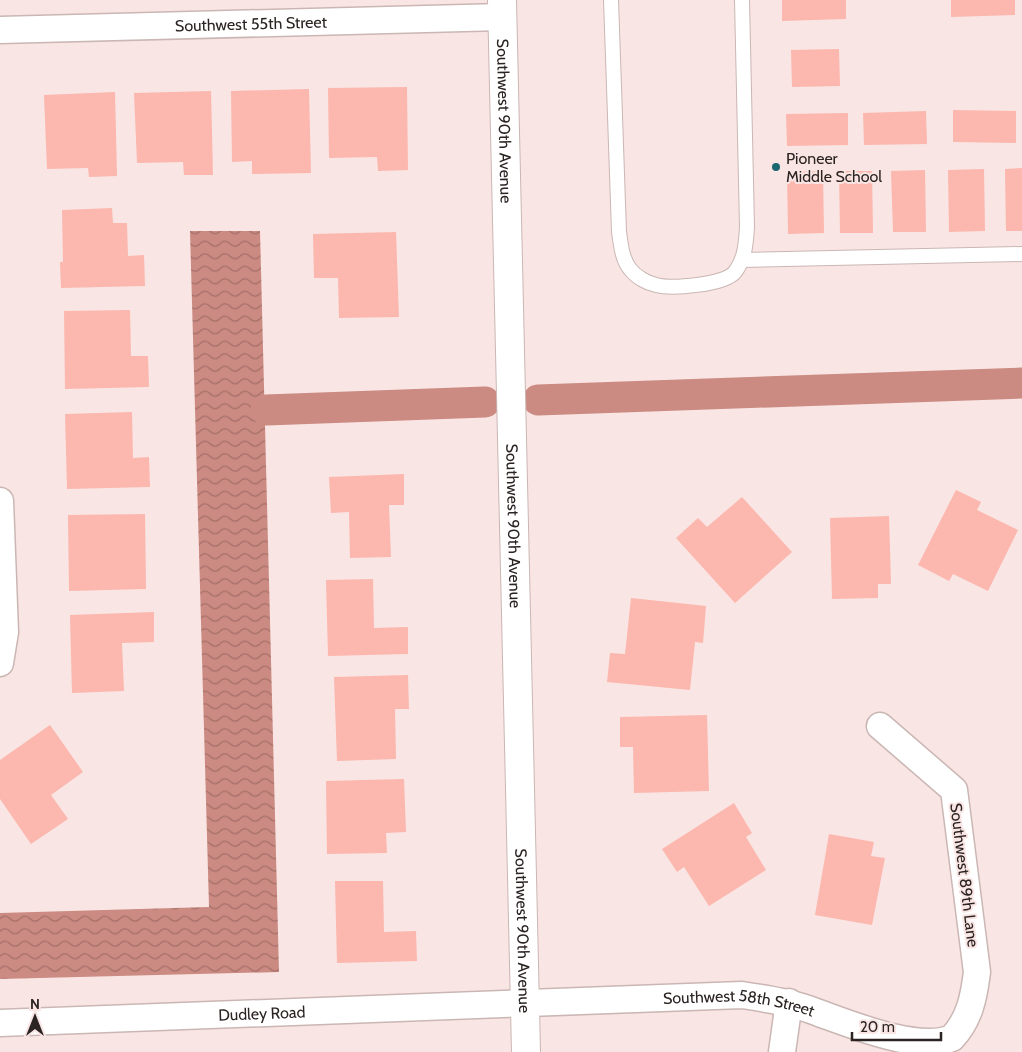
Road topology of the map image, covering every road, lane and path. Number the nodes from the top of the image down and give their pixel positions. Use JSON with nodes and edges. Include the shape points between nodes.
{"nodes":[{"id":1,"x":611,"y":0,"type":"edge"},
{"id":2,"x":742,"y":0,"type":"edge"},
{"id":3,"x":502,"y":9,"type":"edge"},
{"id":4,"x":0,"y":30,"type":"edge"},
{"id":5,"x":1022,"y":254,"type":"edge"},
{"id":6,"x":742,"y":260,"type":"junction"},
{"id":7,"x":0,"y":501,"type":"edge"},
{"id":8,"x":0,"y":663,"type":"edge"},
{"id":9,"x":880,"y":726,"type":"dead end"},
{"id":10,"x":524,"y":1002,"type":"junction"},
{"id":11,"x":789,"y":1002,"type":"junction"},
{"id":12,"x":0,"y":1023,"type":"edge"},
{"id":13,"x":943,"y":1048,"type":"joint"},
{"id":14,"x":526,"y":1052,"type":"edge"},
{"id":15,"x":782,"y":1052,"type":"edge"}],
"edges":[{"from":1,"to":6,"type":"lane","via":[[619,232],[622,253],[630,270],[642,280],[658,285],[707,284],[734,273]]},
{"from":2,"to":6,"type":"lane","via":[[747,228]]},
{"from":3,"to":4,"type":"street","name":"Southwest 55th Street"},
{"from":3,"to":10,"type":"street","name":"Southwest 90th Avenue"},
{"from":5,"to":6,"type":"lane"},
{"from":7,"to":8,"type":"street","via":[[5,632]]},
{"from":9,"to":13,"type":"street","name":"Southwest 89th Lane","via":[[954,790],[977,972],[966,1020]]},
{"from":10,"to":11,"type":"street","name":"Southwest 58th Street","via":[[742,995]]},
{"from":10,"to":12,"type":"street","name":"Dudley Road"},
{"from":10,"to":14,"type":"street","name":"Southwest 90th Avenue"},
{"from":11,"to":13,"type":"street","name":"Southwest 58th Street","via":[[886,1043],[927,1051]]},
{"from":11,"to":15,"type":"street"}]}
